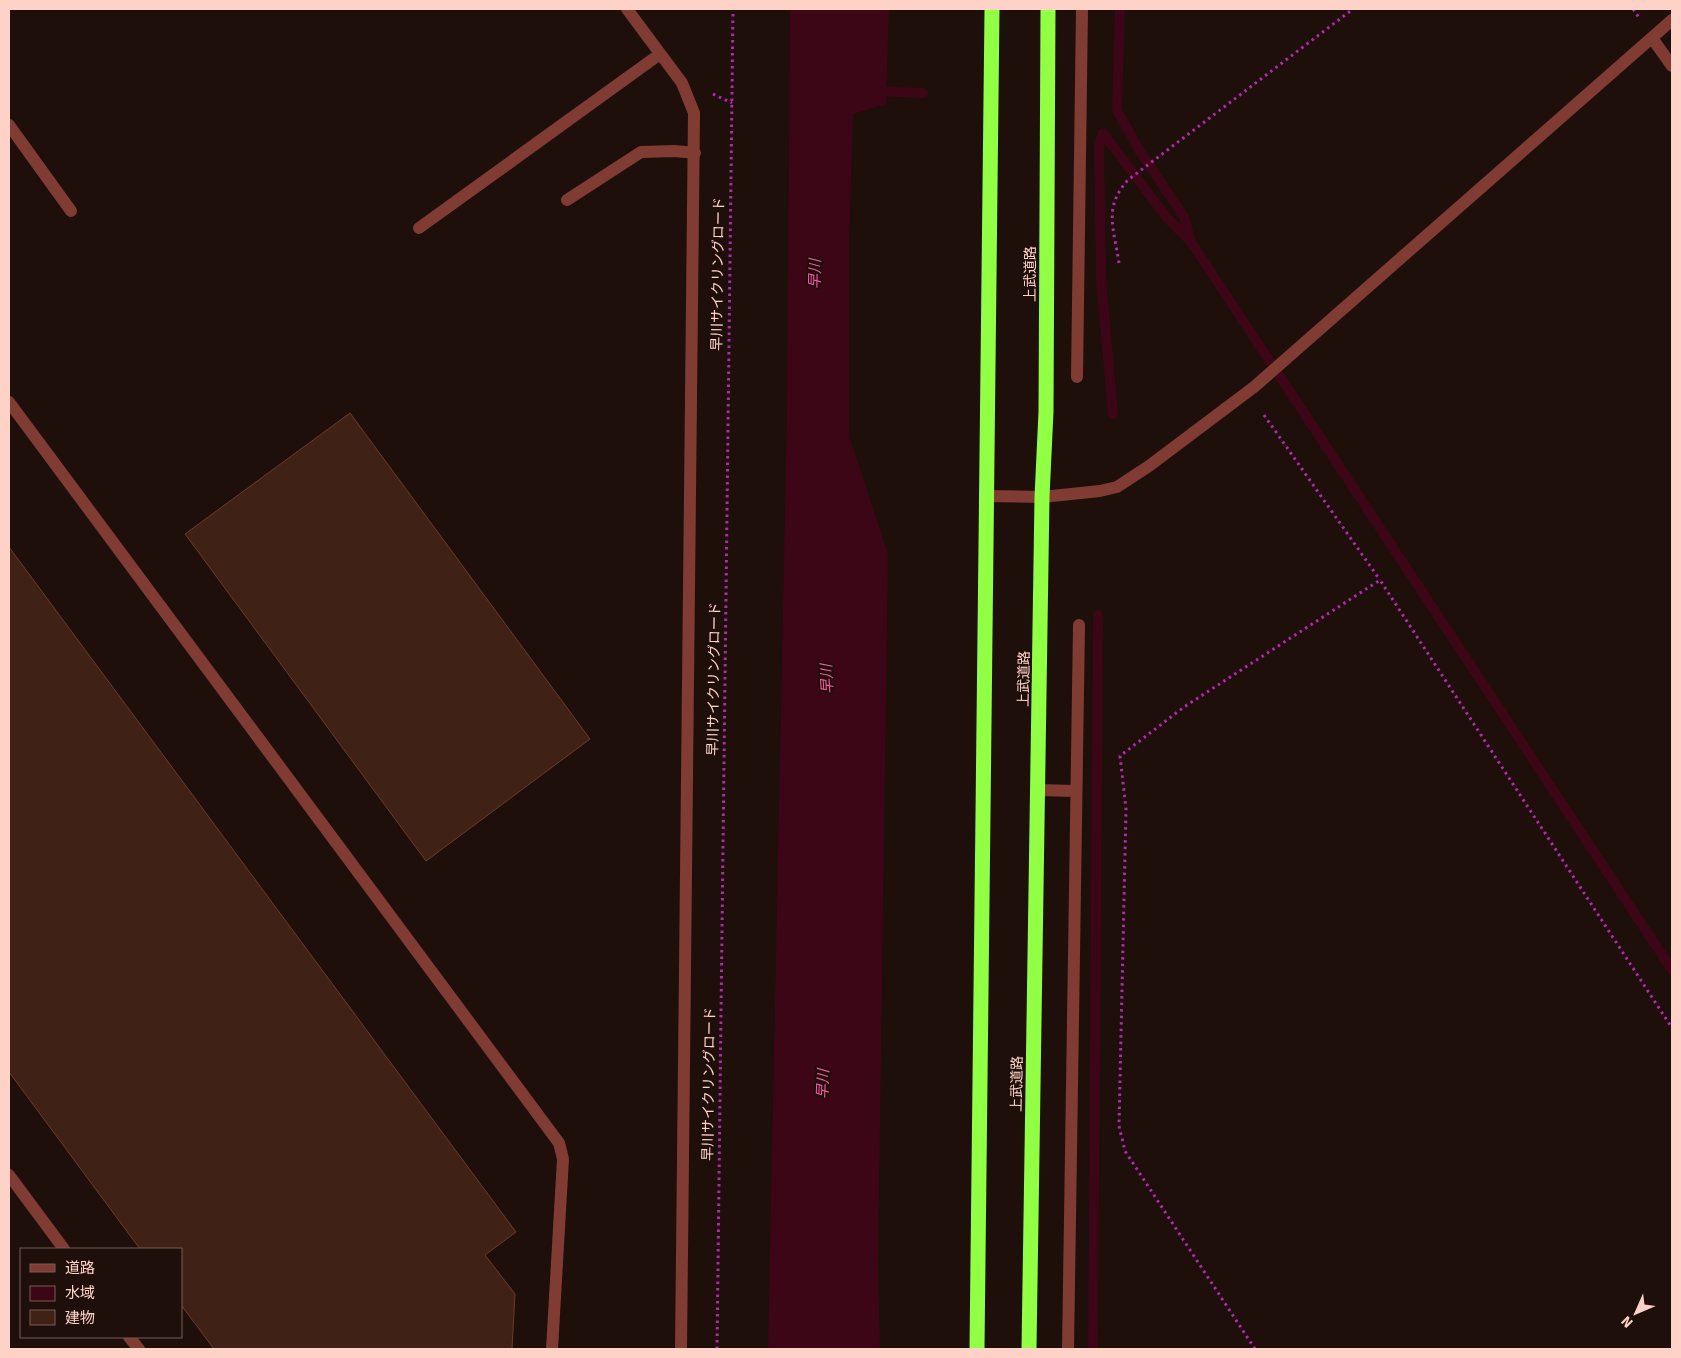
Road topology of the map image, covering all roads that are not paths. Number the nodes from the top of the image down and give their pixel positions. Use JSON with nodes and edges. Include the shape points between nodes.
{"nodes":[{"id":1,"x":627,"y":9,"type":"edge"},
{"id":2,"x":992,"y":9,"type":"edge"},
{"id":3,"x":1048,"y":9,"type":"edge"},
{"id":4,"x":1082,"y":9,"type":"edge"},
{"id":5,"x":1672,"y":20,"type":"edge"},
{"id":6,"x":1652,"y":38,"type":"junction"},
{"id":7,"x":660,"y":54,"type":"junction"},
{"id":8,"x":1672,"y":66,"type":"edge"},
{"id":9,"x":9,"y":125,"type":"edge"},
{"id":10,"x":695,"y":153,"type":"junction"},
{"id":11,"x":567,"y":200,"type":"dead end"},
{"id":12,"x":72,"y":211,"type":"dead end"},
{"id":13,"x":419,"y":228,"type":"dead end"},
{"id":14,"x":1077,"y":377,"type":"dead end"},
{"id":15,"x":9,"y":402,"type":"edge"},
{"id":16,"x":985,"y":496,"type":"junction"},
{"id":17,"x":1042,"y":496,"type":"junction"},
{"id":18,"x":1079,"y":624,"type":"dead end"},
{"id":19,"x":1038,"y":790,"type":"junction"},
{"id":20,"x":1074,"y":791,"type":"junction"},
{"id":21,"x":9,"y":1175,"type":"edge"},
{"id":22,"x":63,"y":1248,"type":"edge"},
{"id":23,"x":130,"y":1338,"type":"edge"},
{"id":24,"x":139,"y":1349,"type":"edge"},
{"id":25,"x":552,"y":1349,"type":"edge"},
{"id":26,"x":681,"y":1349,"type":"edge"},
{"id":27,"x":977,"y":1349,"type":"edge"},
{"id":28,"x":1029,"y":1349,"type":"edge"},
{"id":29,"x":1068,"y":1349,"type":"edge"}],
"edges":[{"from":1,"to":7,"type":"street"},
{"from":2,"to":16,"type":"highway"},
{"from":3,"to":17,"type":"highway","name":"上武道路","via":[[1046,412]]},
{"from":4,"to":14,"type":"street"},
{"from":5,"to":6,"type":"street"},
{"from":6,"to":8,"type":"street"},
{"from":6,"to":17,"type":"street","via":[[1254,387],[1149,466],[1117,487]]},
{"from":7,"to":10,"type":"street","via":[[690,98],[694,113]]},
{"from":7,"to":13,"type":"street"},
{"from":9,"to":12,"type":"street"},
{"from":10,"to":11,"type":"street","via":[[642,152]]},
{"from":10,"to":26,"type":"street"},
{"from":15,"to":25,"type":"street","via":[[560,1143],[563,1159]]},
{"from":16,"to":17,"type":"street"},
{"from":16,"to":27,"type":"highway"},
{"from":17,"to":19,"type":"highway","name":"上武道路"},
{"from":18,"to":20,"type":"street"},
{"from":19,"to":20,"type":"street"},
{"from":19,"to":28,"type":"highway","name":"上武道路"},
{"from":20,"to":29,"type":"street"},
{"from":21,"to":22,"type":"street"},
{"from":23,"to":24,"type":"street"}]}
